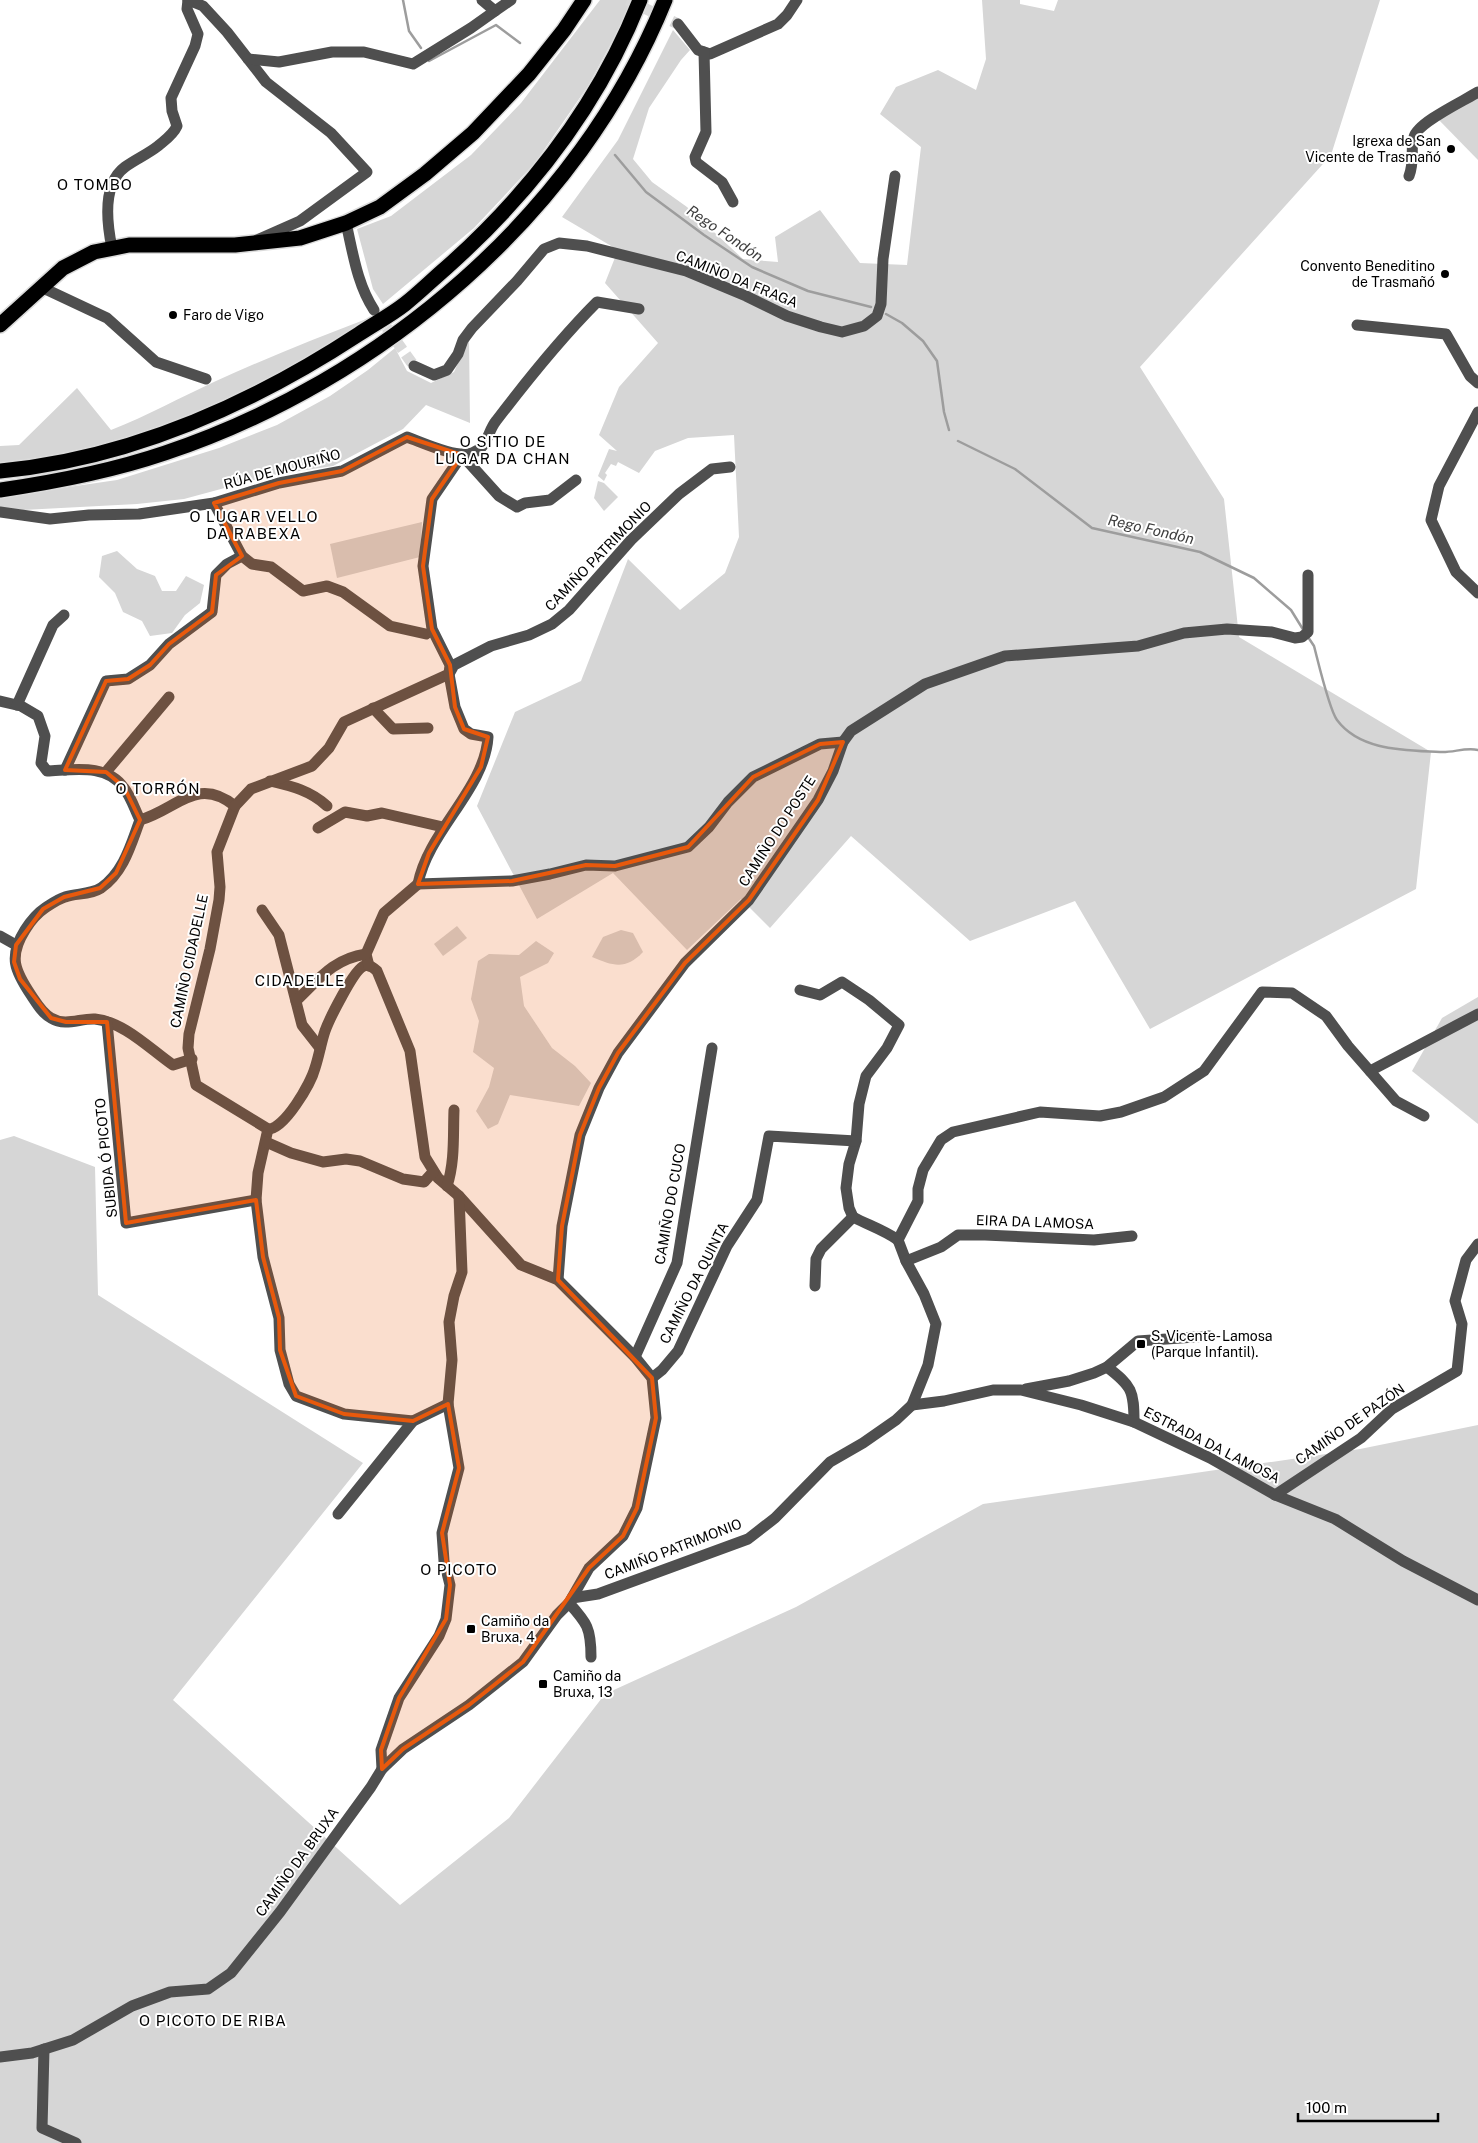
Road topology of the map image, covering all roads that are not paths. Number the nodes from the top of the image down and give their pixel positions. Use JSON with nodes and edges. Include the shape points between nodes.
{"nodes":[{"id":1,"x":188,"y":0,"type":"edge"},
{"id":2,"x":482,"y":0,"type":"edge"},
{"id":3,"x":511,"y":0,"type":"edge"},
{"id":4,"x":584,"y":0,"type":"edge"},
{"id":5,"x":640,"y":0,"type":"edge"},
{"id":6,"x":665,"y":0,"type":"edge"},
{"id":7,"x":797,"y":0,"type":"edge"},
{"id":8,"x":495,"y":11,"type":"junction"},
{"id":9,"x":678,"y":24,"type":"tunnel mouth"},
{"id":10,"x":704,"y":52,"type":"junction"},
{"id":11,"x":248,"y":59,"type":"junction"},
{"id":12,"x":1478,"y":92,"type":"edge"},
{"id":13,"x":895,"y":176,"type":"dead end"},
{"id":14,"x":1409,"y":176,"type":"dead end"},
{"id":15,"x":733,"y":202,"type":"dead end"},
{"id":16,"x":346,"y":223,"type":"junction"},
{"id":17,"x":250,"y":243,"type":"junction"},
{"id":18,"x":112,"y":248,"type":"junction"},
{"id":19,"x":41,"y":287,"type":"junction"},
{"id":20,"x":639,"y":309,"type":"dead end"},
{"id":21,"x":374,"y":310,"type":"tunnel mouth"},
{"id":22,"x":0,"y":325,"type":"edge"},
{"id":23,"x":1356,"y":326,"type":"dead end"},
{"id":24,"x":414,"y":366,"type":"tunnel mouth"},
{"id":25,"x":206,"y":379,"type":"dead end"},
{"id":26,"x":1478,"y":382,"type":"edge"},
{"id":27,"x":1478,"y":412,"type":"edge"},
{"id":28,"x":1473,"y":430,"type":"edge"},
{"id":29,"x":462,"y":455,"type":"junction"},
{"id":30,"x":730,"y":467,"type":"dead end"},
{"id":31,"x":0,"y":472,"type":"edge"},
{"id":32,"x":576,"y":480,"type":"dead end"},
{"id":33,"x":0,"y":490,"type":"edge"},
{"id":34,"x":214,"y":502,"type":"junction"},
{"id":35,"x":0,"y":513,"type":"edge"},
{"id":36,"x":242,"y":556,"type":"junction"},
{"id":37,"x":1308,"y":575,"type":"dead end"},
{"id":38,"x":1478,"y":593,"type":"edge"},
{"id":39,"x":64,"y":615,"type":"dead end"},
{"id":40,"x":426,"y":634,"type":"dead end"},
{"id":41,"x":449,"y":674,"type":"junction"},
{"id":42,"x":169,"y":697,"type":"dead end"},
{"id":43,"x":0,"y":701,"type":"edge"},
{"id":44,"x":17,"y":705,"type":"junction"},
{"id":45,"x":374,"y":708,"type":"junction"},
{"id":46,"x":428,"y":728,"type":"dead end"},
{"id":47,"x":843,"y":742,"type":"junction"},
{"id":48,"x":65,"y":770,"type":"junction"},
{"id":49,"x":106,"y":772,"type":"junction"},
{"id":50,"x":270,"y":781,"type":"junction"},
{"id":51,"x":235,"y":806,"type":"junction"},
{"id":52,"x":327,"y":806,"type":"dead end"},
{"id":53,"x":140,"y":820,"type":"junction"},
{"id":54,"x":443,"y":827,"type":"junction"},
{"id":55,"x":318,"y":828,"type":"dead end"},
{"id":56,"x":418,"y":884,"type":"junction"},
{"id":57,"x":262,"y":910,"type":"dead end"},
{"id":58,"x":0,"y":936,"type":"edge"},
{"id":59,"x":16,"y":944,"type":"junction"},
{"id":60,"x":367,"y":960,"type":"junction"},
{"id":61,"x":800,"y":990,"type":"dead end"},
{"id":62,"x":296,"y":1001,"type":"junction"},
{"id":63,"x":1478,"y":1014,"type":"edge"},
{"id":64,"x":107,"y":1022,"type":"junction"},
{"id":65,"x":320,"y":1048,"type":"junction"},
{"id":66,"x":712,"y":1048,"type":"dead end"},
{"id":67,"x":192,"y":1059,"type":"junction"},
{"id":68,"x":1370,"y":1070,"type":"junction"},
{"id":69,"x":454,"y":1110,"type":"dead end"},
{"id":70,"x":1424,"y":1116,"type":"dead end"},
{"id":71,"x":268,"y":1129,"type":"junction"},
{"id":72,"x":856,"y":1141,"type":"junction"},
{"id":73,"x":266,"y":1142,"type":"junction"},
{"id":74,"x":434,"y":1172,"type":"junction"},
{"id":75,"x":447,"y":1186,"type":"junction"},
{"id":76,"x":459,"y":1196,"type":"junction"},
{"id":77,"x":256,"y":1200,"type":"junction"},
{"id":78,"x":853,"y":1217,"type":"junction"},
{"id":79,"x":1132,"y":1236,"type":"dead end"},
{"id":80,"x":898,"y":1240,"type":"junction"},
{"id":81,"x":1478,"y":1244,"type":"edge"},
{"id":82,"x":906,"y":1261,"type":"junction"},
{"id":83,"x":558,"y":1280,"type":"junction"},
{"id":84,"x":815,"y":1286,"type":"dead end"},
{"id":85,"x":1209,"y":1336,"type":"dead end"},
{"id":86,"x":635,"y":1358,"type":"junction"},
{"id":87,"x":1108,"y":1367,"type":"junction"},
{"id":88,"x":652,"y":1378,"type":"junction"},
{"id":89,"x":1021,"y":1390,"type":"junction"},
{"id":90,"x":448,"y":1404,"type":"junction"},
{"id":91,"x":912,"y":1405,"type":"junction"},
{"id":92,"x":413,"y":1422,"type":"junction"},
{"id":93,"x":1134,"y":1422,"type":"junction"},
{"id":94,"x":1275,"y":1495,"type":"junction"},
{"id":95,"x":338,"y":1514,"type":"dead end"},
{"id":96,"x":570,"y":1600,"type":"junction"},
{"id":97,"x":1478,"y":1600,"type":"edge"},
{"id":98,"x":591,"y":1657,"type":"dead end"},
{"id":99,"x":382,"y":1769,"type":"junction"},
{"id":100,"x":44,"y":2049,"type":"junction"},
{"id":101,"x":0,"y":2057,"type":"edge"},
{"id":102,"x":76,"y":2143,"type":"edge"}],
"edges":[{"from":1,"to":11,"type":"street","via":[[202,6]]},
{"from":1,"to":18,"type":"street","via":[[187,9],[198,34],[171,98],[177,126],[154,150],[120,172],[111,190],[106,220]]},
{"from":2,"to":8,"type":"street"},
{"from":3,"to":8,"type":"street"},
{"from":4,"to":16,"type":"highway","via":[[529,74],[473,133],[380,207]]},
{"from":5,"to":31,"type":"highway","via":[[594,94],[540,172],[481,236],[405,304],[323,358],[246,400],[152,438],[93,456]]},
{"from":6,"to":33,"type":"highway","via":[[618,94],[569,168],[512,234],[450,292],[383,343],[312,387],[247,421],[165,453],[54,482]]},
{"from":7,"to":10,"type":"street","via":[[778,24],[710,54]]},
{"from":8,"to":11,"type":"street","via":[[413,64],[364,52],[332,52],[279,62]]},
{"from":9,"to":10,"type":"street","via":[[698,50]]},
{"from":10,"to":15,"type":"street","via":[[706,132],[694,157],[722,182]]},
{"from":11,"to":17,"type":"street","via":[[266,82],[331,133],[367,172],[300,222]]},
{"from":12,"to":14,"type":"street","via":[[1425,124],[1414,136],[1413,166]]},
{"from":13,"to":24,"type":"street","name":"CAMIÑO DA FRAGA","via":[[883,259],[881,304],[877,316],[864,326],[842,332],[821,327],[787,316],[686,272],[587,246],[559,243],[544,249],[472,328],[447,370],[434,376]]},
{"from":16,"to":17,"type":"highway","via":[[300,238]]},
{"from":16,"to":21,"type":"street","via":[[358,278]]},
{"from":17,"to":18,"type":"highway"},
{"from":18,"to":19,"type":"highway","via":[[94,252],[63,268]]},
{"from":19,"to":22,"type":"highway"},
{"from":19,"to":25,"type":"street","via":[[107,318],[156,362]]},
{"from":20,"to":29,"type":"street","via":[[597,302],[562,336],[493,423],[486,443],[475,452]]},
{"from":23,"to":26,"type":"street","via":[[1446,334],[1470,376]]},
{"from":27,"to":28,"type":"street"},
{"from":28,"to":38,"type":"street","via":[[1438,486],[1431,520],[1456,572]]},
{"from":29,"to":32,"type":"street","via":[[499,496],[517,507],[550,500]]},
{"from":29,"to":34,"type":"street","name":"RÚA DE MOURIÑO","via":[[407,437],[342,471],[279,483]]},
{"from":29,"to":41,"type":"street","via":[[432,499],[423,566],[432,630],[448,657]]},
{"from":30,"to":41,"type":"street","name":"CAMIÑO PATRIMONIO","via":[[712,469],[679,494],[631,540],[570,610],[552,624],[529,635],[491,646],[454,665]]},
{"from":34,"to":35,"type":"street","name":"RÚA DE MOURIÑO","via":[[139,514],[50,519]]},
{"from":34,"to":36,"type":"street"},
{"from":36,"to":40,"type":"street","via":[[252,564],[271,568],[303,591],[327,586],[343,592],[390,626]]},
{"from":36,"to":48,"type":"street","via":[[216,575],[212,612],[169,644],[150,665],[128,679],[106,681]]},
{"from":37,"to":47,"type":"street","name":"CAMIÑO DO POSTE","via":[[1308,632],[1302,637],[1227,629],[1184,633],[1138,646],[1005,656],[925,684],[851,731]]},
{"from":39,"to":44,"type":"street","via":[[53,625]]},
{"from":41,"to":45,"type":"street","name":"CAMIÑO PATRIMONIO"},
{"from":41,"to":54,"type":"street","via":[[455,707],[464,729],[471,734],[488,737],[481,767]]},
{"from":42,"to":49,"type":"street"},
{"from":43,"to":44,"type":"street"},
{"from":44,"to":48,"type":"street","via":[[38,716],[45,736],[41,763],[47,771]]},
{"from":45,"to":46,"type":"street","via":[[393,729]]},
{"from":45,"to":50,"type":"street","name":"CAMIÑO PATRIMONIO","via":[[344,722],[329,748],[312,766]]},
{"from":47,"to":56,"type":"street","via":[[820,744],[753,777],[688,847],[615,866],[586,865],[512,881]]},
{"from":47,"to":83,"type":"street","name":"CAMIÑO DO POSTE","via":[[818,800],[749,900],[685,963],[618,1053],[599,1088],[580,1135],[562,1226]]},
{"from":48,"to":49,"type":"street"},
{"from":49,"to":53,"type":"street","via":[[124,787]]},
{"from":50,"to":51,"type":"street","name":"CAMIÑO PATRIMONIO","via":[[251,788]]},
{"from":50,"to":52,"type":"street","via":[[302,790]]},
{"from":51,"to":53,"type":"street","via":[[223,796],[205,792]]},
{"from":51,"to":67,"type":"street","name":"CAMIÑO CIDADELLE","via":[[217,852],[219,900],[189,1034],[188,1048]]},
{"from":53,"to":59,"type":"street","via":[[129,852],[116,873],[100,888],[64,897],[43,909]]},
{"from":54,"to":55,"type":"street","via":[[382,813],[367,816],[345,812]]},
{"from":54,"to":56,"type":"street","via":[[420,871]]},
{"from":56,"to":60,"type":"street","via":[[384,913]]},
{"from":57,"to":62,"type":"street","via":[[278,935]]},
{"from":58,"to":59,"type":"street"},
{"from":59,"to":64,"type":"street","via":[[14,962],[20,979],[40,1009],[51,1018],[66,1022],[95,1019]]},
{"from":60,"to":62,"type":"street","via":[[348,957],[332,967]]},
{"from":60,"to":65,"type":"street","via":[[332,1015]]},
{"from":60,"to":74,"type":"street","via":[[377,971],[410,1051],[425,1157]]},
{"from":61,"to":72,"type":"street","via":[[820,995],[842,982],[899,1025],[866,1076],[859,1104]]},
{"from":62,"to":65,"type":"street","via":[[302,1026]]},
{"from":63,"to":68,"type":"street"},
{"from":64,"to":67,"type":"street","via":[[122,1028],[173,1065]]},
{"from":64,"to":77,"type":"street","name":"SUBIDA Ó PICOTO","via":[[126,1223]]},
{"from":65,"to":71,"type":"street","via":[[315,1069],[296,1104],[277,1126]]},
{"from":66,"to":86,"type":"street","name":"CAMIÑO DO CUCO","via":[[677,1263]]},
{"from":67,"to":71,"type":"street","name":"CAMIÑO CIDADELLE","via":[[196,1086]]},
{"from":68,"to":70,"type":"street","via":[[1396,1101]]},
{"from":68,"to":80,"type":"street","via":[[1326,1016],[1292,994],[1262,992],[1204,1071],[1164,1097],[1100,1116],[1040,1112],[953,1132],[941,1140],[923,1170],[918,1201]]},
{"from":69,"to":75,"type":"street"},
{"from":71,"to":73,"type":"street"},
{"from":72,"to":78,"type":"street","via":[[846,1188]]},
{"from":72,"to":88,"type":"street","name":"CAMIÑO DA QUINTA","via":[[769,1136],[756,1200],[727,1246],[678,1351]]},
{"from":73,"to":74,"type":"street","via":[[323,1162],[360,1160],[403,1179],[424,1182]]},
{"from":73,"to":77,"type":"street","via":[[258,1173]]},
{"from":74,"to":75,"type":"street"},
{"from":75,"to":76,"type":"street"},
{"from":76,"to":83,"type":"street","via":[[521,1265]]},
{"from":76,"to":90,"type":"street","via":[[462,1272],[449,1322],[452,1360]]},
{"from":77,"to":92,"type":"street","via":[[263,1257],[279,1318],[280,1350],[289,1384],[296,1396],[344,1414]]},
{"from":78,"to":80,"type":"street","via":[[884,1230]]},
{"from":78,"to":84,"type":"street","via":[[816,1259]]},
{"from":79,"to":82,"type":"street","name":"EIRA DA LAMOSA","via":[[1094,1240],[958,1236],[941,1247]]},
{"from":80,"to":82,"type":"street"},
{"from":81,"to":94,"type":"street","name":"CAMIÑO DE PAZÓN","via":[[1466,1260],[1455,1301],[1462,1324],[1457,1371],[1392,1409],[1361,1438]]},
{"from":82,"to":91,"type":"street","name":"CAMIÑO PATRIMONIO","via":[[936,1324],[928,1365]]},
{"from":83,"to":86,"type":"street"},
{"from":85,"to":87,"type":"street","via":[[1138,1341]]},
{"from":86,"to":88,"type":"street"},
{"from":87,"to":89,"type":"street","via":[[1069,1381]]},
{"from":87,"to":93,"type":"street","via":[[1126,1381],[1134,1398]]},
{"from":88,"to":96,"type":"street","via":[[656,1418],[637,1508],[623,1536],[589,1568]]},
{"from":89,"to":91,"type":"street","name":"ESTRADA DA LAMOSA","via":[[993,1390],[944,1402]]},
{"from":89,"to":93,"type":"street","name":"ESTRADA DA LAMOSA","via":[[1081,1404]]},
{"from":90,"to":92,"type":"street"},
{"from":90,"to":99,"type":"street","via":[[459,1468],[442,1532],[450,1584],[446,1619],[439,1636],[400,1698],[381,1750]]},
{"from":91,"to":96,"type":"street","name":"CAMIÑO PATRIMONIO","via":[[880,1431],[830,1462],[775,1518],[748,1539],[598,1594]]},
{"from":92,"to":95,"type":"street"},
{"from":93,"to":94,"type":"street","name":"ESTRADA DA LAMOSA","via":[[1210,1458]]},
{"from":94,"to":97,"type":"street","name":"ESTRADA DA LAMOSA","via":[[1335,1519],[1403,1561]]},
{"from":96,"to":98,"type":"street","via":[[585,1620],[591,1636]]},
{"from":96,"to":99,"type":"street","name":"CAMIÑO DA BRUXA","via":[[523,1662],[469,1705],[403,1749]]},
{"from":99,"to":100,"type":"street","name":"CAMIÑO DA BRUXA","via":[[280,1912],[231,1973],[208,1988],[170,1992],[132,2006],[73,2040]]},
{"from":100,"to":101,"type":"street","name":"CAMIÑO DA BRUXA"},
{"from":100,"to":102,"type":"street","via":[[42,2128]]}]}
